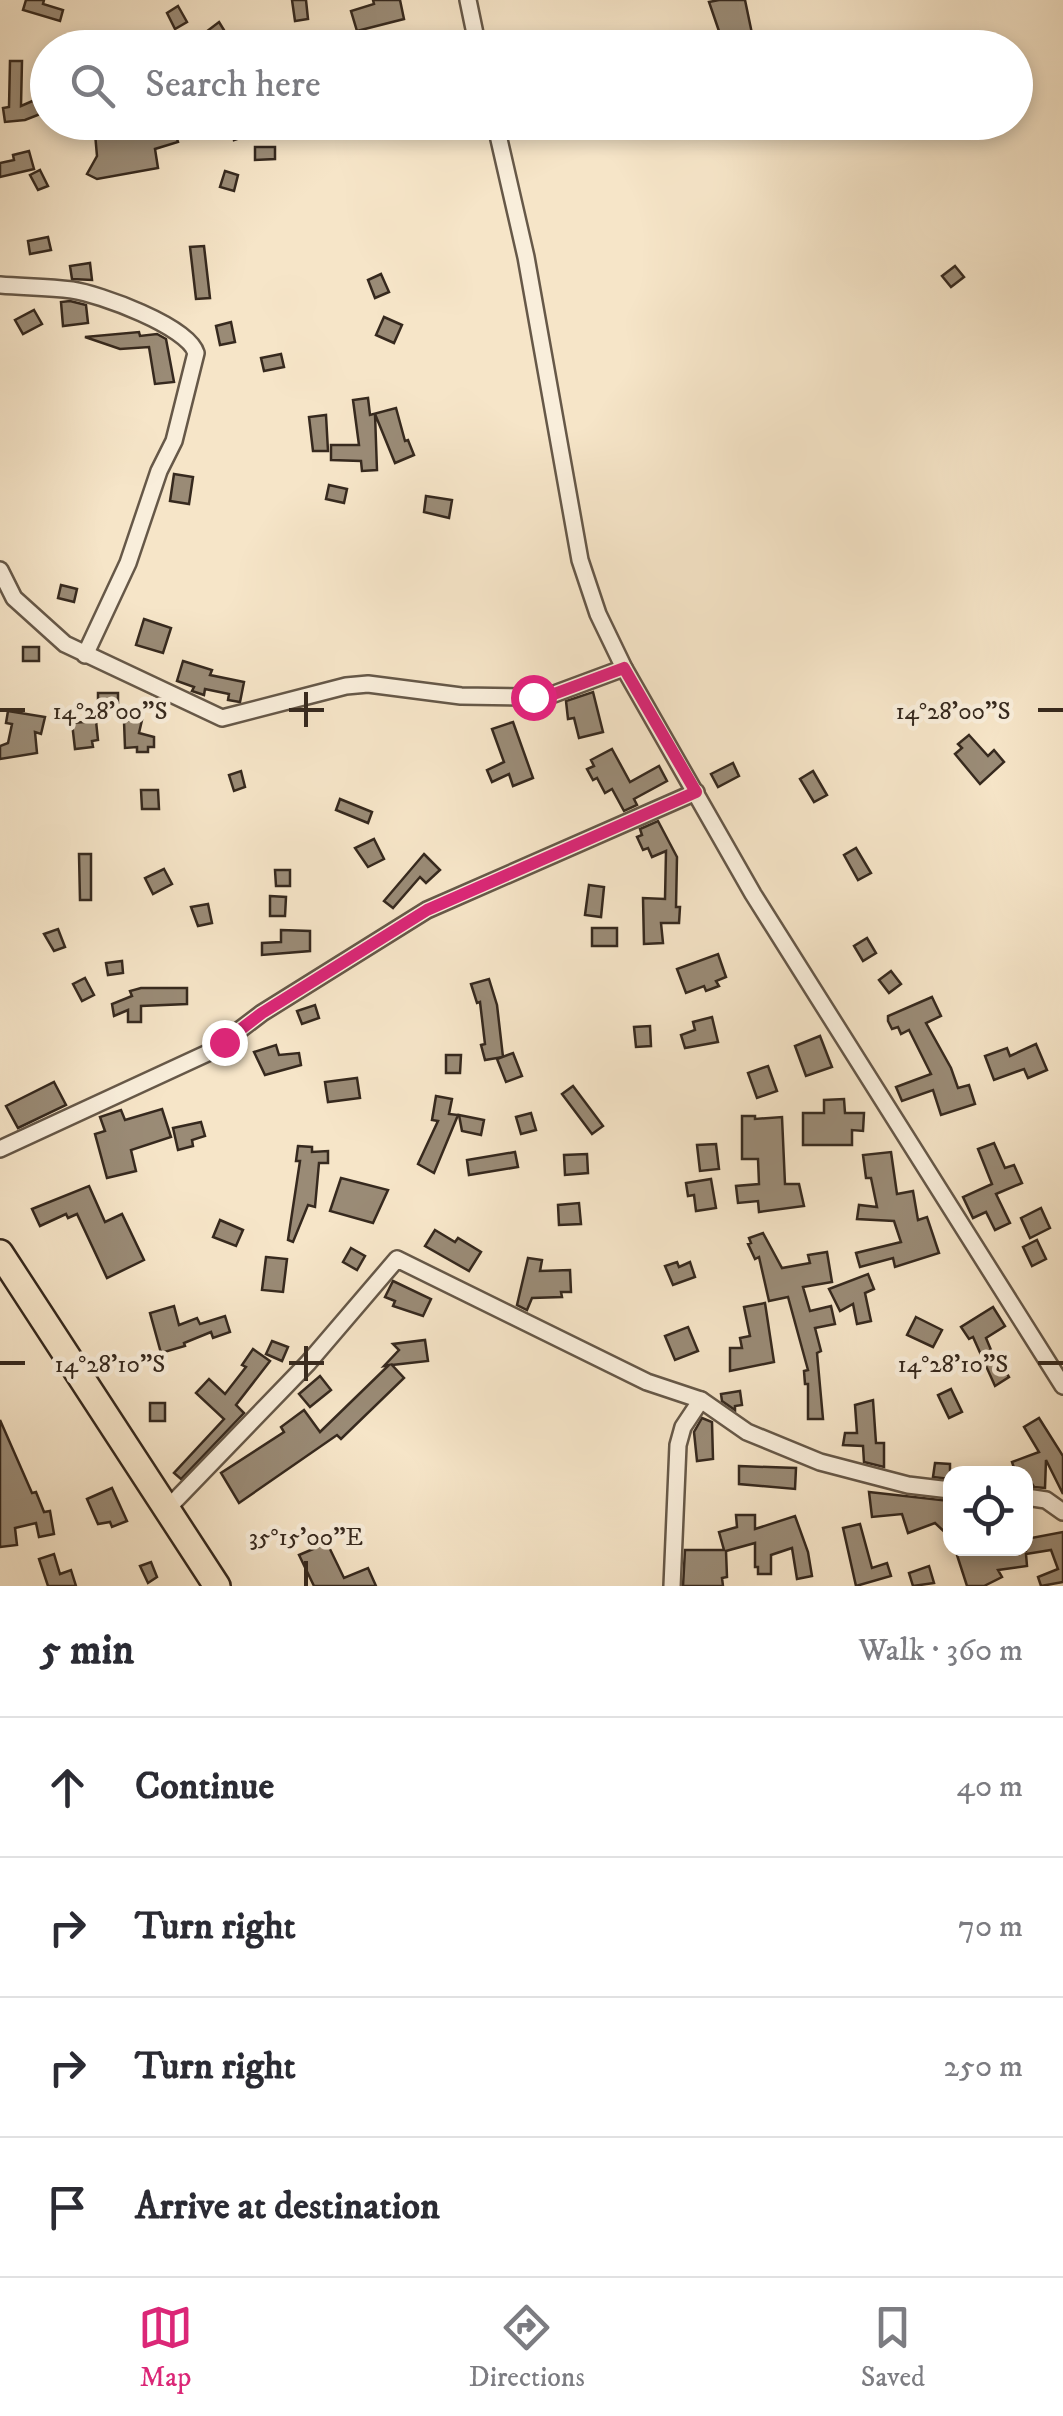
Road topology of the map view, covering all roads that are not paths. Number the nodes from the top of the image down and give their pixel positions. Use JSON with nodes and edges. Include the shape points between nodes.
{"nodes":[{"id":1,"x":468,"y":0,"type":"edge"},
{"id":2,"x":474,"y":30,"type":"edge"},
{"id":3,"x":499,"y":140,"type":"edge"},
{"id":4,"x":0,"y":285,"type":"edge"},
{"id":5,"x":0,"y":570,"type":"edge"},
{"id":6,"x":4,"y":591,"type":"edge"},
{"id":7,"x":86,"y":655,"type":"junction"},
{"id":8,"x":624,"y":668,"type":"junction"},
{"id":9,"x":696,"y":792,"type":"junction"},
{"id":10,"x":0,"y":1149,"type":"edge"},
{"id":11,"x":0,"y":1252,"type":"edge"},
{"id":12,"x":1063,"y":1386,"type":"edge"},
{"id":13,"x":702,"y":1400,"type":"junction"},
{"id":14,"x":943,"y":1489,"type":"edge"},
{"id":15,"x":1033,"y":1498,"type":"edge"},
{"id":16,"x":168,"y":1509,"type":"junction"},
{"id":17,"x":1063,"y":1512,"type":"edge"},
{"id":18,"x":217,"y":1586,"type":"edge"},
{"id":19,"x":672,"y":1586,"type":"edge"}],
"edges":[{"from":1,"to":2,"type":"street"},
{"from":3,"to":8,"type":"street","via":[[580,560]]},
{"from":4,"to":7,"type":"street","via":[[76,290],[170,325],[196,353],[174,441]]},
{"from":5,"to":6,"type":"street"},
{"from":6,"to":7,"type":"street"},
{"from":7,"to":8,"type":"street","via":[[222,718],[368,684],[533,697]]},
{"from":8,"to":9,"type":"street"},
{"from":9,"to":10,"type":"street","via":[[427,910],[200,1058]]},
{"from":9,"to":12,"type":"street"},
{"from":11,"to":16,"type":"highway"},
{"from":13,"to":14,"type":"street","via":[[747,1432],[820,1462]]},
{"from":13,"to":16,"type":"street","via":[[646,1382],[396,1259],[320,1350]]},
{"from":13,"to":19,"type":"street","via":[[678,1446]]},
{"from":15,"to":17,"type":"street"},
{"from":16,"to":18,"type":"highway"}]}
